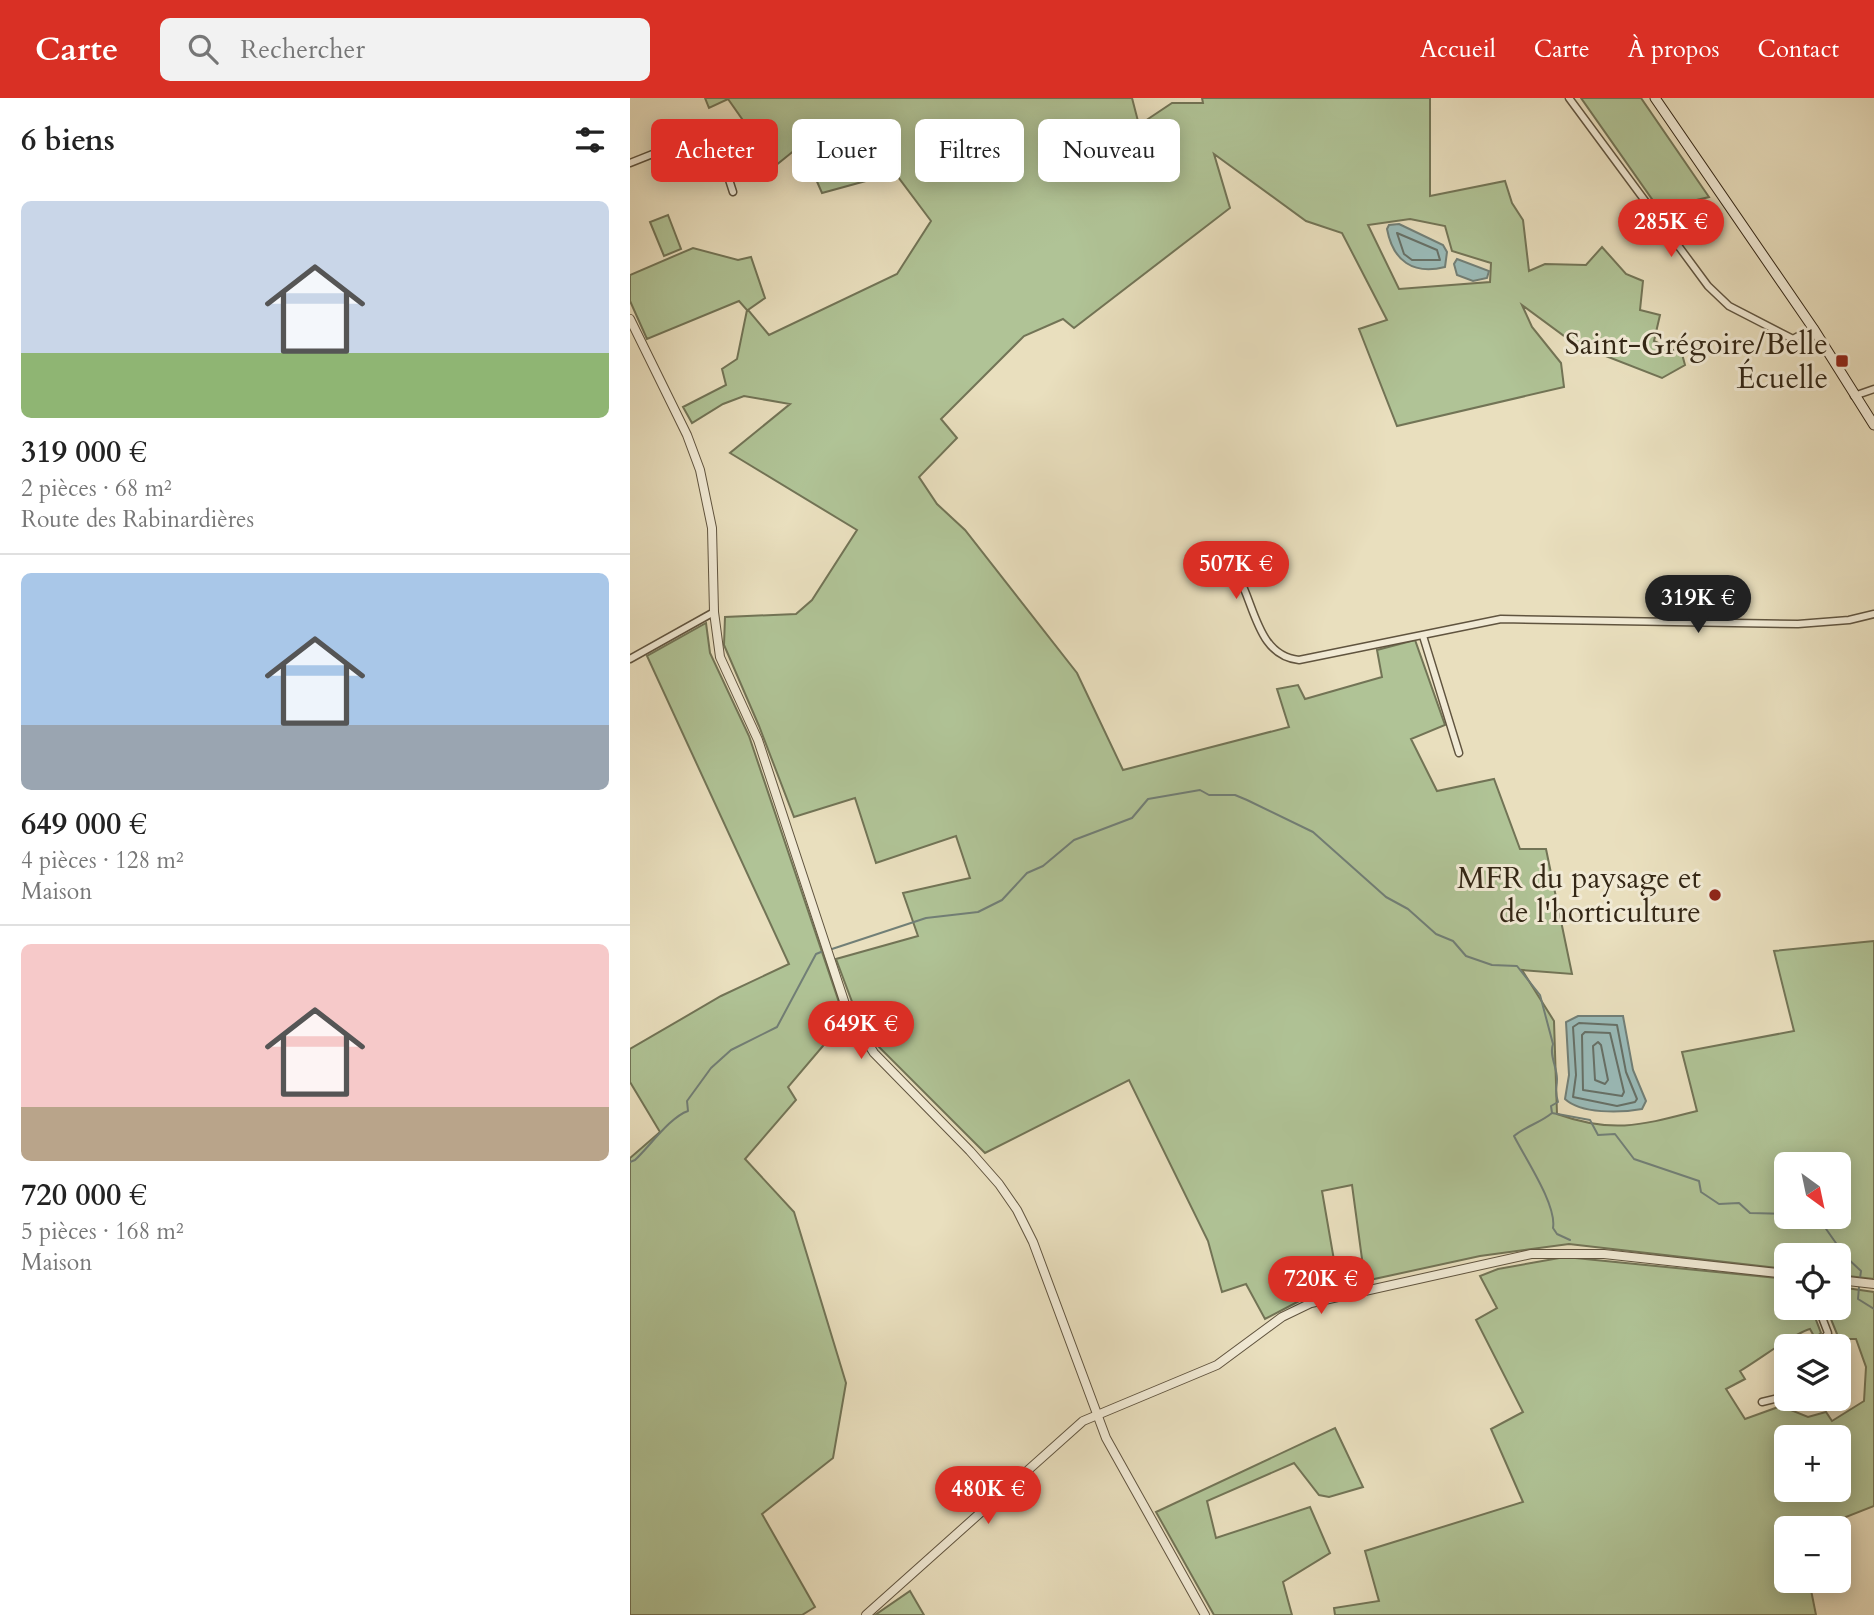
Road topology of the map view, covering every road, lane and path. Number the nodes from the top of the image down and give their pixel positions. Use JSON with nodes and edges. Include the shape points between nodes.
{"nodes":[{"id":1,"x":1569,"y":98,"type":"edge"},
{"id":2,"x":1655,"y":98,"type":"edge"},
{"id":3,"x":630,"y":163,"type":"edge"},
{"id":4,"x":733,"y":192,"type":"dead end"},
{"id":5,"x":630,"y":319,"type":"edge"},
{"id":6,"x":1812,"y":328,"type":"junction"},
{"id":7,"x":1874,"y":389,"type":"edge"},
{"id":8,"x":1854,"y":396,"type":"junction"},
{"id":9,"x":1874,"y":425,"type":"edge"},
{"id":10,"x":1231,"y":573,"type":"dead end"},
{"id":11,"x":714,"y":612,"type":"junction"},
{"id":12,"x":1874,"y":614,"type":"edge"},
{"id":13,"x":1423,"y":636,"type":"junction"},
{"id":14,"x":630,"y":659,"type":"edge"},
{"id":15,"x":1459,"y":753,"type":"dead end"},
{"id":16,"x":1774,"y":1273,"type":"edge"},
{"id":17,"x":1851,"y":1281,"type":"edge"},
{"id":18,"x":1874,"y":1284,"type":"edge"},
{"id":19,"x":1774,"y":1401,"type":"edge"},
{"id":20,"x":1762,"y":1402,"type":"dead end"},
{"id":21,"x":1096,"y":1414,"type":"junction"},
{"id":22,"x":866,"y":1615,"type":"edge"},
{"id":23,"x":1205,"y":1615,"type":"edge"}],
"edges":[{"from":1,"to":6,"type":"street","via":[[1708,286],[1728,306],[1793,339]]},
{"from":2,"to":6,"type":"main road"},
{"from":3,"to":4,"type":"street","via":[[713,130]]},
{"from":5,"to":11,"type":"street","via":[[700,470],[712,527]]},
{"from":6,"to":8,"type":"main road"},
{"from":7,"to":8,"type":"street"},
{"from":8,"to":9,"type":"main road"},
{"from":10,"to":13,"type":"street","via":[[1246,591],[1267,642],[1285,658],[1299,660]]},
{"from":11,"to":14,"type":"street"},
{"from":11,"to":21,"type":"street","via":[[720,657],[758,740],[847,1010],[874,1053],[970,1151],[1017,1210]]},
{"from":12,"to":13,"type":"street","via":[[1798,624],[1501,619]]},
{"from":13,"to":15,"type":"street"},
{"from":16,"to":21,"type":"street","via":[[1564,1252],[1486,1263],[1311,1303],[1294,1310],[1217,1365]]},
{"from":17,"to":18,"type":"street"},
{"from":19,"to":20,"type":"street"},
{"from":21,"to":22,"type":"street"},
{"from":21,"to":23,"type":"street"}]}
